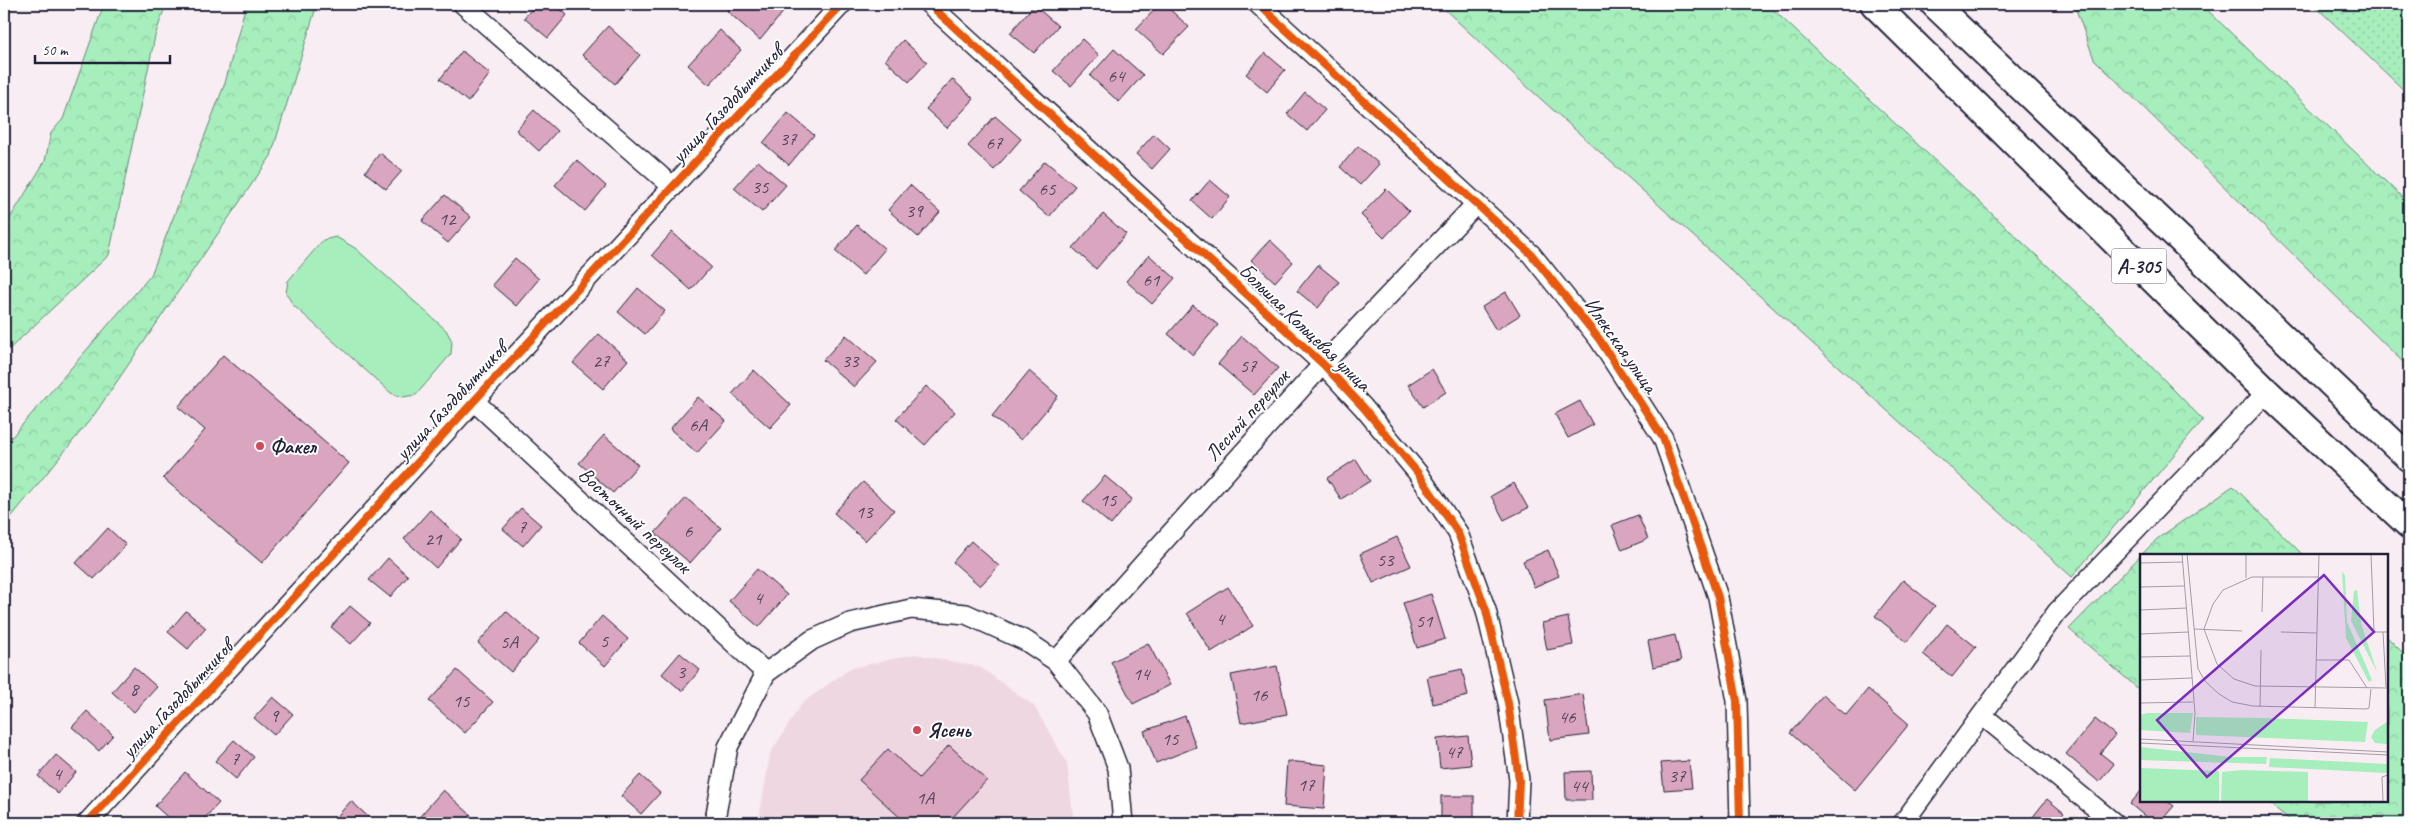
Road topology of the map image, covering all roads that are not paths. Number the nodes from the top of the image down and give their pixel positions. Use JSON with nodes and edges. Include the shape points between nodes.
{"nodes":[{"id":1,"x":463,"y":4,"type":"edge"},
{"id":2,"x":842,"y":4,"type":"edge"},
{"id":3,"x":929,"y":4,"type":"edge"},
{"id":4,"x":1258,"y":4,"type":"edge"},
{"id":5,"x":1874,"y":4,"type":"edge"},
{"id":6,"x":1934,"y":4,"type":"edge"},
{"id":7,"x":673,"y":187,"type":"junction"},
{"id":8,"x":1476,"y":204,"type":"junction"},
{"id":9,"x":1323,"y":364,"type":"junction"},
{"id":10,"x":2267,"y":392,"type":"junction"},
{"id":11,"x":474,"y":400,"type":"junction"},
{"id":12,"x":2409,"y":458,"type":"edge"},
{"id":13,"x":2409,"y":525,"type":"edge"},
{"id":14,"x":1056,"y":661,"type":"junction"},
{"id":15,"x":766,"y":673,"type":"junction"},
{"id":16,"x":1982,"y":715,"type":"junction"},
{"id":17,"x":87,"y":823,"type":"edge"},
{"id":18,"x":717,"y":823,"type":"edge"},
{"id":19,"x":1122,"y":823,"type":"edge"},
{"id":20,"x":1517,"y":823,"type":"edge"},
{"id":21,"x":1740,"y":823,"type":"edge"},
{"id":22,"x":1903,"y":823,"type":"edge"},
{"id":23,"x":2114,"y":823,"type":"edge"}],
"edges":[{"from":1,"to":7,"type":"street","name":"улица Газодобытчиков"},
{"from":2,"to":7,"type":"street","name":"улица Газодобытчиков"},
{"from":3,"to":9,"type":"street","name":"Большая Кольцевая улица"},
{"from":4,"to":8,"type":"street","name":"Илекская улица"},
{"from":5,"to":10,"type":"highway","number":"А-305"},
{"from":6,"to":12,"type":"highway","number":"А-305"},
{"from":7,"to":11,"type":"street","name":"улица Газодобытчиков"},
{"from":8,"to":9,"type":"street","name":"Лесной переулок"},
{"from":8,"to":21,"type":"street","name":"Илекская улица","via":[[1531,254],[1600,339],[1663,438],[1718,597],[1737,701]]},
{"from":9,"to":14,"type":"street","name":"Лесной переулок"},
{"from":9,"to":20,"type":"street","name":"Большая Кольцевая улица","via":[[1411,465],[1458,533],[1486,610],[1508,703],[1519,780]]},
{"from":10,"to":13,"type":"highway","number":"А-305"},
{"from":10,"to":16,"type":"street","via":[[2057,612]]},
{"from":11,"to":15,"type":"street","name":"Восточный переулок"},
{"from":11,"to":17,"type":"street","name":"улица Газодобытчиков"},
{"from":14,"to":15,"type":"street","via":[[1026,641],[966,614],[911,609],[850,623],[812,640]]},
{"from":14,"to":19,"type":"street","via":[[1097,713],[1118,768]]},
{"from":15,"to":18,"type":"street","via":[[728,747]]},
{"from":16,"to":22,"type":"street"},
{"from":16,"to":23,"type":"street"}]}
